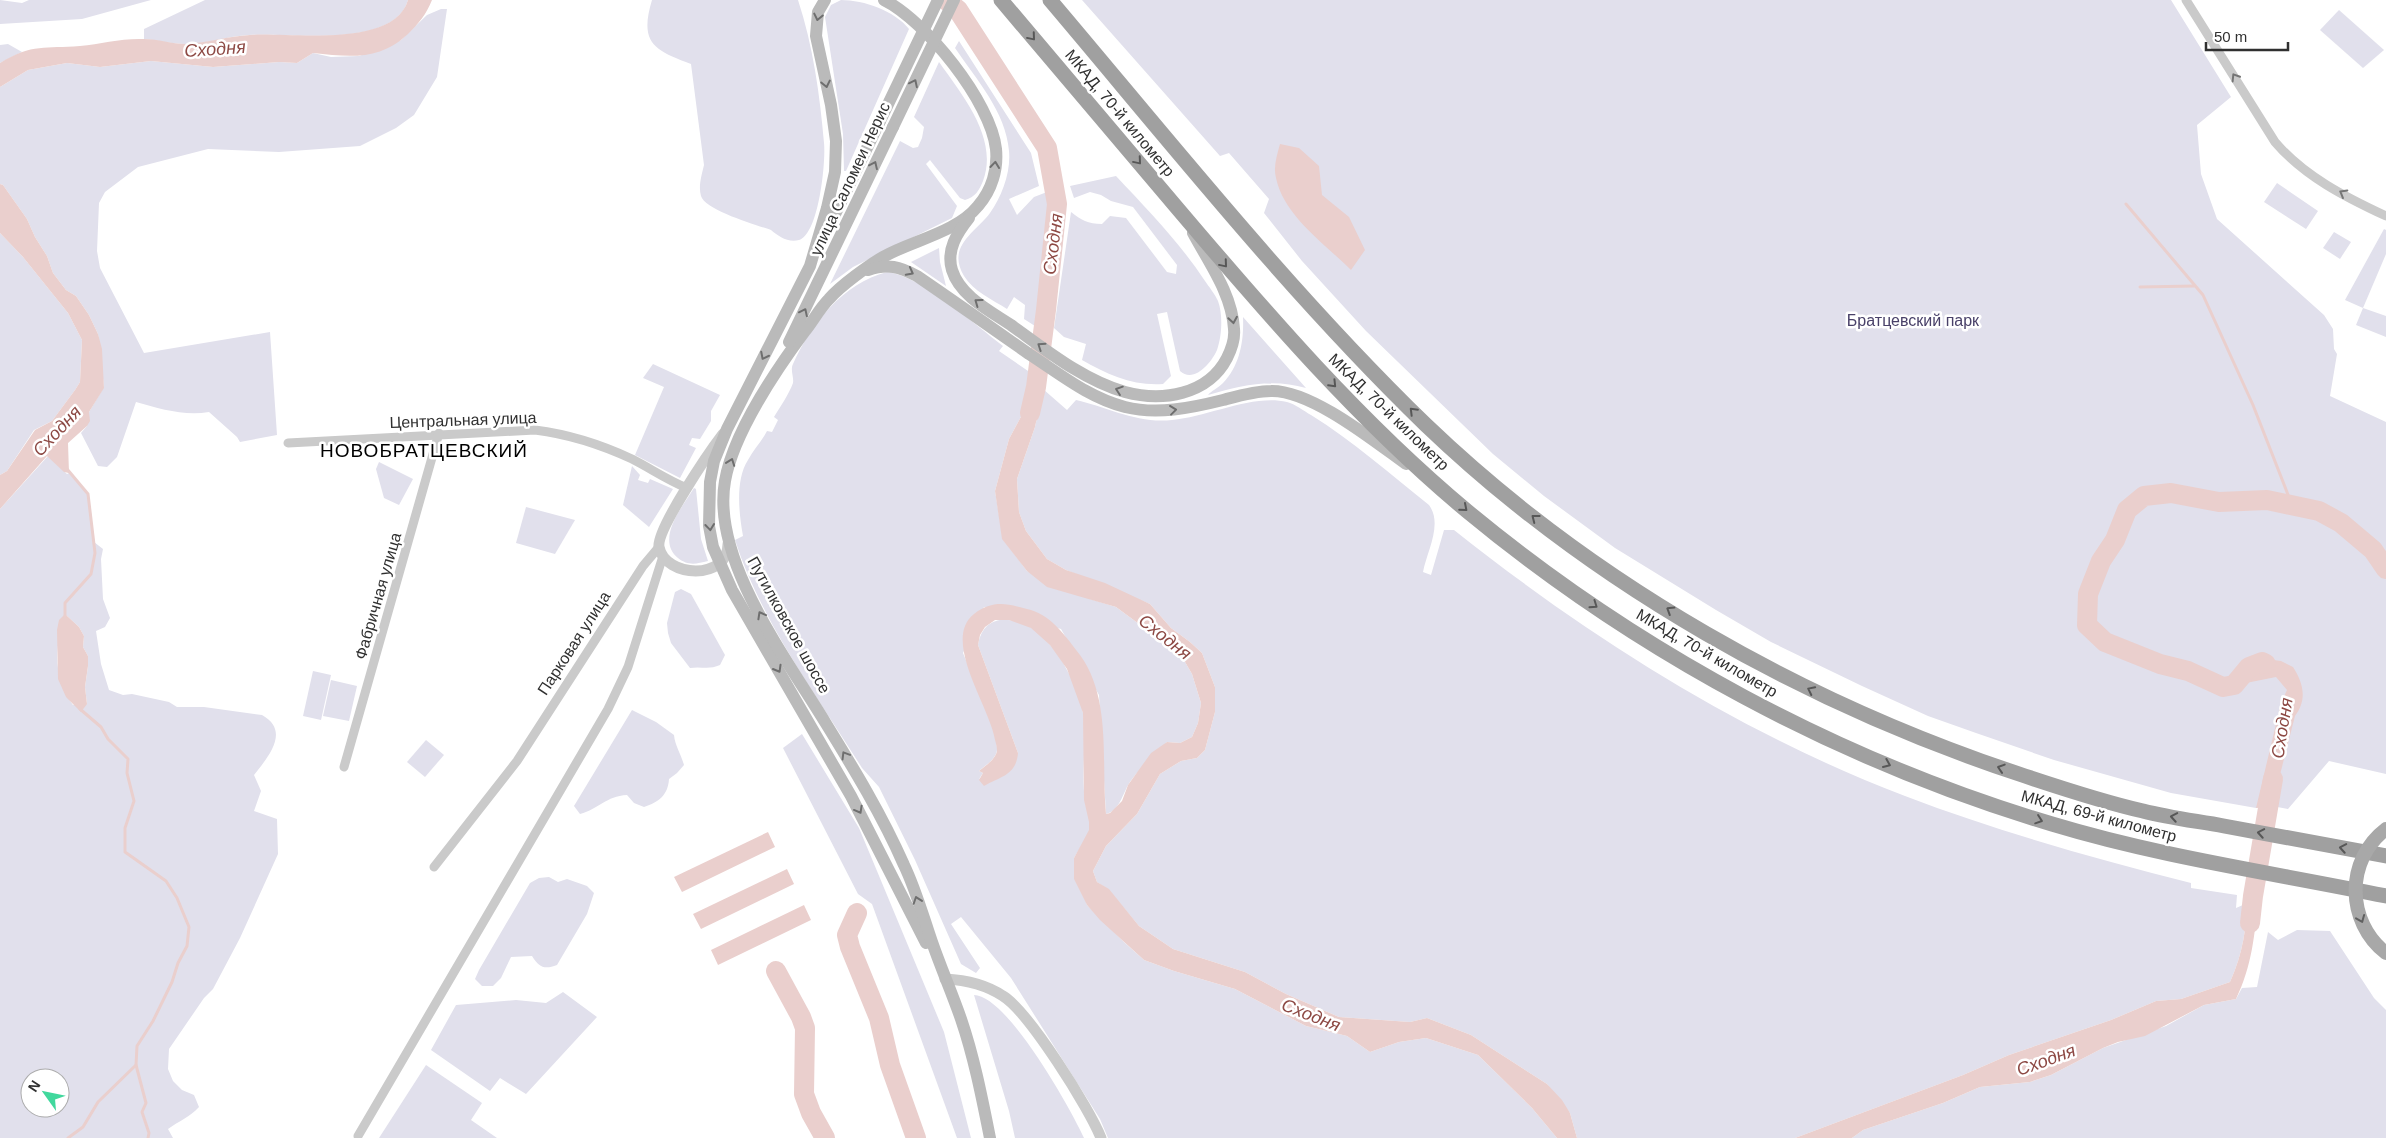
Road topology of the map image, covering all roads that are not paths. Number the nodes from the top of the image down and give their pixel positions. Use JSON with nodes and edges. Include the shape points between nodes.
{"nodes":[{"id":1,"x":825,"y":0,"type":"edge"},
{"id":2,"x":884,"y":0,"type":"edge"},
{"id":3,"x":938,"y":0,"type":"edge"},
{"id":4,"x":954,"y":0,"type":"edge"},
{"id":5,"x":1001,"y":0,"type":"edge"},
{"id":6,"x":1050,"y":0,"type":"edge"},
{"id":7,"x":2186,"y":0,"type":"edge"},
{"id":8,"x":976,"y":209,"type":"junction"},
{"id":9,"x":1182,"y":213,"type":"junction"},
{"id":10,"x":2386,"y":216,"type":"edge"},
{"id":11,"x":810,"y":266,"type":"junction"},
{"id":12,"x":864,"y":272,"type":"junction"},
{"id":13,"x":775,"y":372,"type":"junction"},
{"id":14,"x":727,"y":429,"type":"junction"},
{"id":15,"x":439,"y":433,"type":"junction"},
{"id":16,"x":288,"y":443,"type":"dead end"},
{"id":17,"x":687,"y":488,"type":"junction"},
{"id":18,"x":1449,"y":494,"type":"junction"},
{"id":19,"x":728,"y":544,"type":"junction"},
{"id":20,"x":661,"y":552,"type":"junction"},
{"id":21,"x":720,"y":566,"type":"junction"},
{"id":22,"x":1855,"y":711,"type":"joint"},
{"id":23,"x":1842,"y":744,"type":"joint"},
{"id":24,"x":344,"y":767,"type":"dead end"},
{"id":25,"x":2386,"y":829,"type":"edge"},
{"id":26,"x":2386,"y":856,"type":"edge"},
{"id":27,"x":434,"y":867,"type":"dead end"},
{"id":28,"x":2386,"y":896,"type":"edge"},
{"id":29,"x":2386,"y":953,"type":"edge"},
{"id":30,"x":945,"y":978,"type":"junction"},
{"id":31,"x":358,"y":1136,"type":"dead end"},
{"id":32,"x":990,"y":1138,"type":"edge"},
{"id":33,"x":1101,"y":1138,"type":"edge"}],
"edges":[{"from":1,"to":11,"type":"main road","name":"Путилковское шоссе","one_way":true,"via":[[818,12],[816,36],[831,105],[836,141],[835,172]]},
{"from":8,"to":2,"type":"main road","name":"Путилковское шоссе","one_way":true,"via":[[995,172],[996,146],[989,125],[964,81],[927,33],[909,16]]},
{"from":3,"to":11,"type":"main road","name":"улица Саломеи Нерис","bridge":true},
{"from":13,"to":4,"type":"main road","name":"улица Саломеи Нерис","one_way":true,"bridge":true},
{"from":5,"to":9,"type":"highway","name":"МКАД, 70-й километр","one_way":true},
{"from":22,"to":6,"type":"highway","name":"МКАД, 70-й километр","one_way":true,"via":[[1746,656],[1616,576],[1490,482],[1429,428],[1317,314]]},
{"from":10,"to":7,"type":"street","one_way":true,"via":[[2291,161],[2275,142]]},
{"from":9,"to":8,"type":"main road","one_way":true,"via":[[1225,292],[1235,331],[1231,350],[1212,378],[1198,388],[1180,394],[1155,396],[1126,392],[1103,384],[1064,361],[964,291],[951,269],[952,244]]},
{"from":8,"to":12,"type":"main road","name":"Путилковское шоссе","via":[[945,228],[880,258]]},
{"from":9,"to":18,"type":"highway","name":"МКАД, 70-й километр","one_way":true,"via":[[1289,338]]},
{"from":11,"to":14,"type":"main road","name":"Путилковское шоссе","one_way":true},
{"from":12,"to":13,"type":"main road","name":"Путилковское шоссе","via":[[828,299]]},
{"from":12,"to":18,"type":"main road","one_way":true,"via":[[878,267],[902,268],[1062,376],[1098,398],[1126,408],[1160,411],[1190,408],[1272,390],[1291,394],[1336,416]]},
{"from":19,"to":13,"type":"main road","name":"Путилковское шоссе","one_way":true,"via":[[724,482],[730,462]]},
{"from":14,"to":17,"type":"street","name":"Парковая улица","via":[[706,455]]},
{"from":14,"to":21,"type":"main road","name":"Путилковское шоссе","one_way":true,"via":[[714,461],[710,482],[710,526]]},
{"from":15,"to":16,"type":"street","name":"Центральная улица"},
{"from":15,"to":17,"type":"street","name":"Центральная улица","via":[[553,432],[631,459]]},
{"from":15,"to":24,"type":"street","name":"Фабричная улица"},
{"from":17,"to":20,"type":"street","name":"Парковая улица","via":[[661,535]]},
{"from":18,"to":23,"type":"highway","name":"МКАД, 70-й километр","one_way":true,"via":[[1538,566],[1600,610],[1728,687]]},
{"from":19,"to":21,"type":"street","via":[[728,554]]},
{"from":30,"to":19,"type":"main road","name":"Путилковское шоссе","one_way":true,"via":[[907,870],[887,828],[770,631],[744,583]]},
{"from":20,"to":21,"type":"street","via":[[671,564],[690,571]]},
{"from":20,"to":27,"type":"street","name":"Парковая улица","via":[[643,566],[517,762]]},
{"from":20,"to":31,"type":"street","via":[[628,667],[608,709]]},
{"from":21,"to":30,"type":"main road","name":"Путилковское шоссе","one_way":true,"via":[[860,812]]},
{"from":26,"to":22,"type":"highway","name":"МКАД, 69-й километр","one_way":true,"via":[[2144,812],[1918,738]]},
{"from":23,"to":28,"type":"highway","name":"МКАД, 69-й километр","one_way":true,"via":[[1905,771],[2048,823],[2135,847]]},
{"from":25,"to":29,"type":"main road","one_way":true,"bridge":true,"via":[[2362,859],[2355,893],[2363,926]]},
{"from":30,"to":32,"type":"main road","via":[[961,1019]]},
{"from":30,"to":33,"type":"street","via":[[980,984],[1005,996],[1024,1016],[1050,1053],[1089,1113]]}]}
